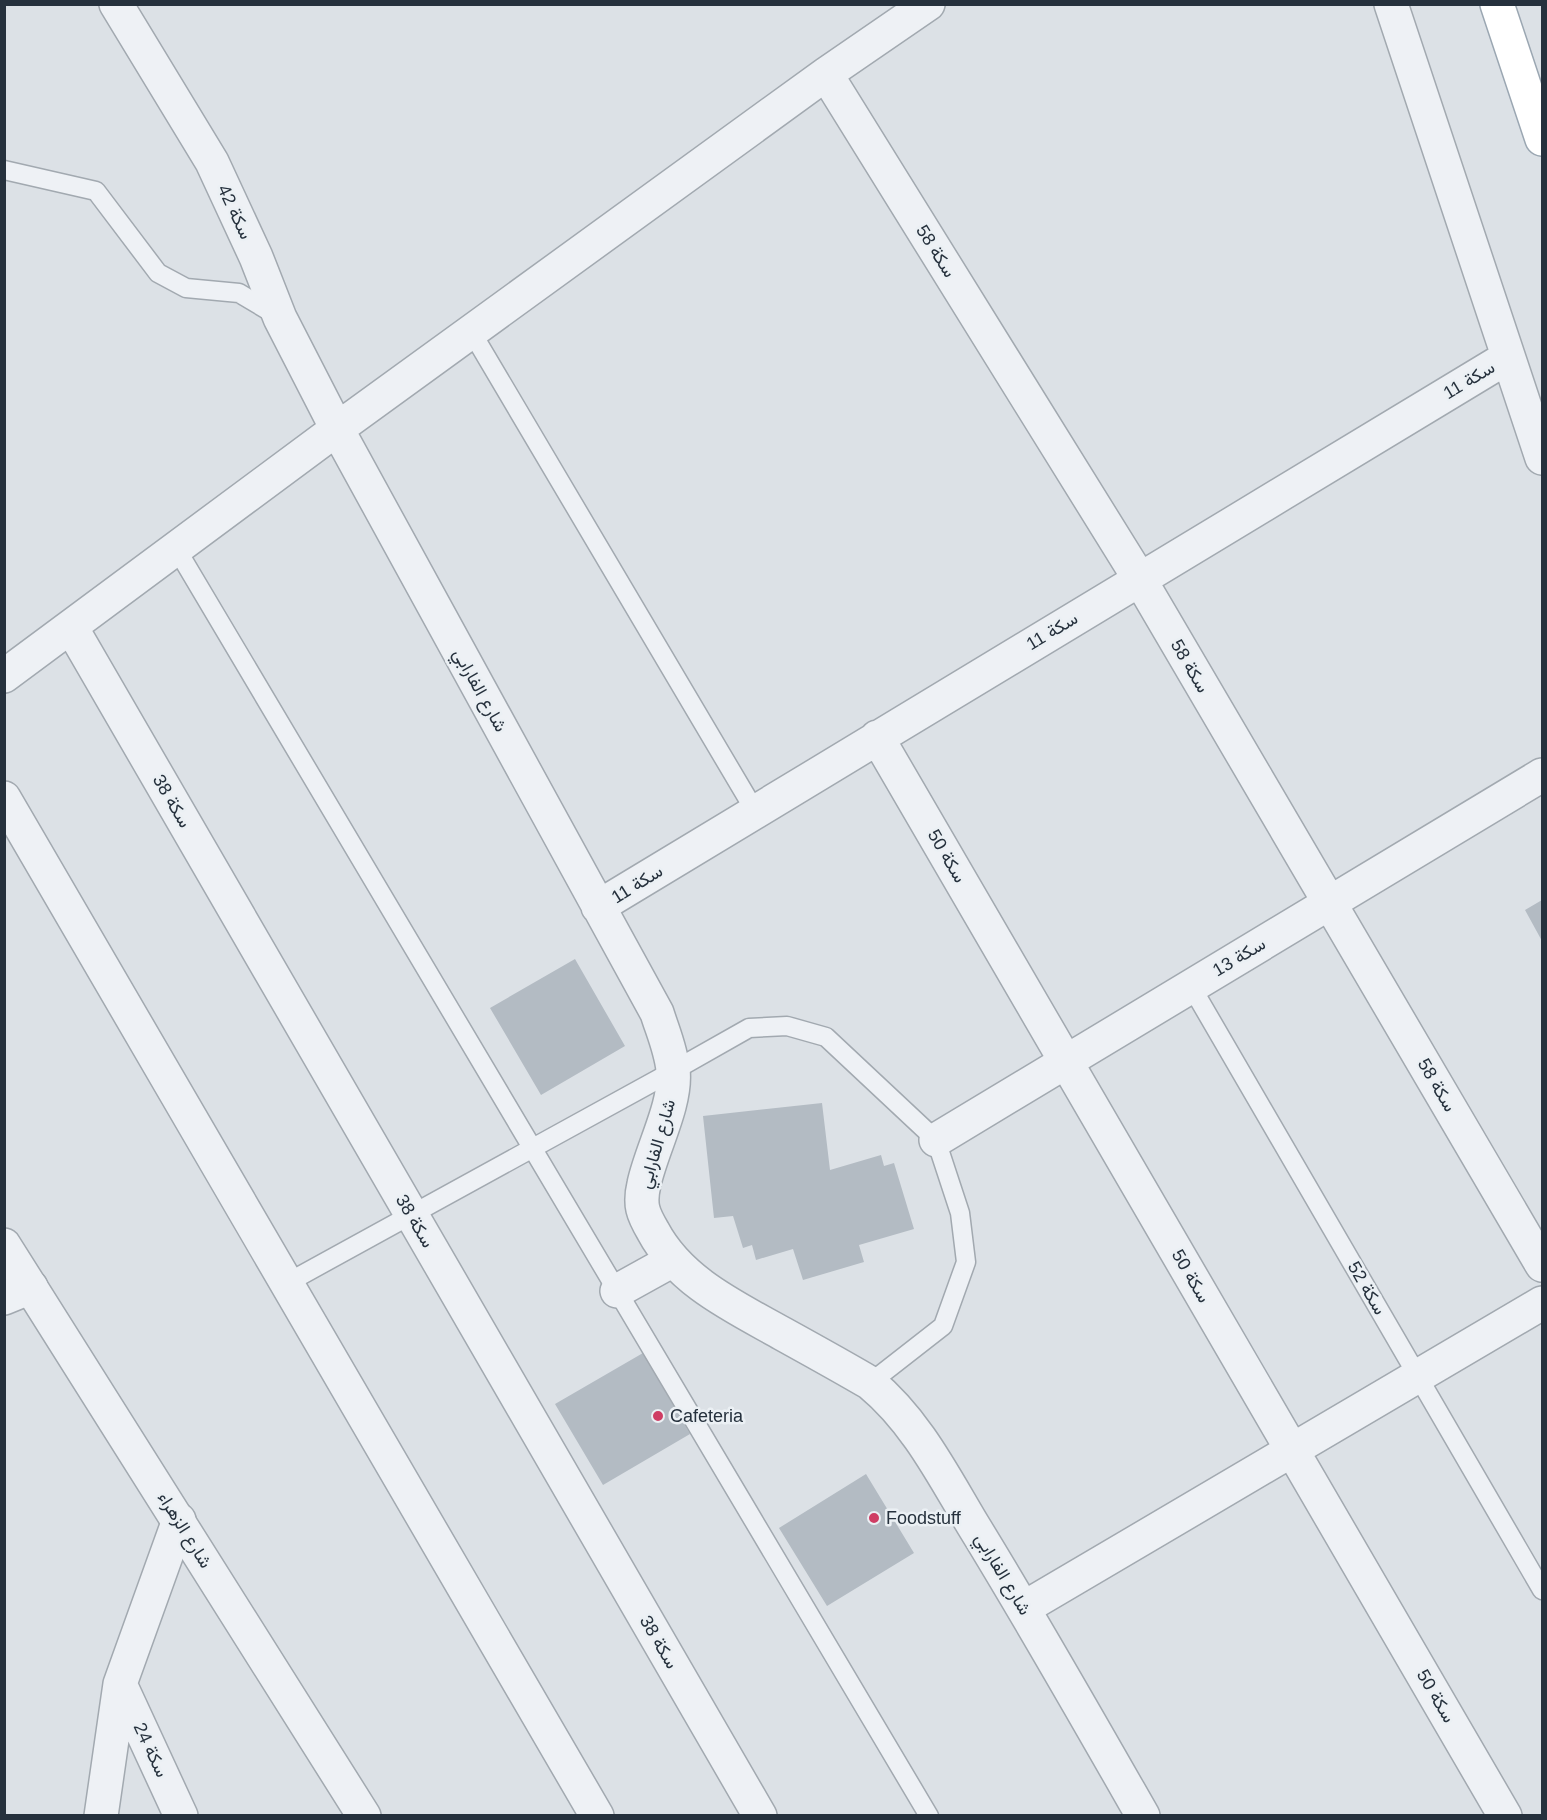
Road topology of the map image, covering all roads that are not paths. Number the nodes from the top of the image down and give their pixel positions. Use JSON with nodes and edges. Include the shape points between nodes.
{"nodes":[{"id":1,"x":116,"y":4,"type":"edge"},
{"id":2,"x":928,"y":4,"type":"edge"},
{"id":3,"x":1391,"y":4,"type":"edge"},
{"id":4,"x":1497,"y":4,"type":"edge"},
{"id":5,"x":826,"y":74,"type":"junction"},
{"id":6,"x":1542,"y":140,"type":"edge"},
{"id":7,"x":4,"y":170,"type":"edge"},
{"id":8,"x":280,"y":318,"type":"junction"},
{"id":9,"x":471,"y":332,"type":"junction"},
{"id":10,"x":1508,"y":357,"type":"junction"},
{"id":11,"x":337,"y":429,"type":"junction"},
{"id":12,"x":1542,"y":458,"type":"edge"},
{"id":13,"x":176,"y":548,"type":"junction"},
{"id":14,"x":1139,"y":578,"type":"junction"},
{"id":15,"x":71,"y":627,"type":"junction"},
{"id":16,"x":4,"y":676,"type":"edge"},
{"id":17,"x":878,"y":737,"type":"junction"},
{"id":18,"x":1542,"y":775,"type":"edge"},
{"id":19,"x":4,"y":798,"type":"edge"},
{"id":20,"x":755,"y":811,"type":"junction"},
{"id":21,"x":1330,"y":903,"type":"junction"},
{"id":22,"x":598,"y":907,"type":"junction"},
{"id":23,"x":1191,"y":986,"type":"junction"},
{"id":24,"x":1066,"y":1061,"type":"junction"},
{"id":25,"x":673,"y":1071,"type":"junction"},
{"id":26,"x":936,"y":1140,"type":"junction"},
{"id":27,"x":533,"y":1148,"type":"junction"},
{"id":28,"x":411,"y":1214,"type":"junction"},
{"id":29,"x":4,"y":1245,"type":"edge"},
{"id":30,"x":673,"y":1260,"type":"junction"},
{"id":31,"x":1542,"y":1265,"type":"edge"},
{"id":32,"x":286,"y":1282,"type":"junction"},
{"id":33,"x":617,"y":1291,"type":"junction"},
{"id":34,"x":18,"y":1292,"type":"edge"},
{"id":35,"x":1542,"y":1302,"type":"edge"},
{"id":36,"x":1418,"y":1376,"type":"junction"},
{"id":37,"x":870,"y":1383,"type":"junction"},
{"id":38,"x":1292,"y":1450,"type":"junction"},
{"id":39,"x":179,"y":1521,"type":"junction"},
{"id":40,"x":1542,"y":1590,"type":"edge"},
{"id":41,"x":1024,"y":1608,"type":"junction"},
{"id":42,"x":120,"y":1684,"type":"junction"},
{"id":43,"x":101,"y":1815,"type":"edge"},
{"id":44,"x":181,"y":1815,"type":"edge"},
{"id":45,"x":364,"y":1815,"type":"edge"},
{"id":46,"x":597,"y":1815,"type":"edge"},
{"id":47,"x":758,"y":1815,"type":"edge"},
{"id":48,"x":929,"y":1815,"type":"edge"},
{"id":49,"x":1143,"y":1815,"type":"edge"},
{"id":50,"x":1505,"y":1815,"type":"edge"}],
"edges":[{"from":1,"to":8,"type":"street","name":"سكة 42","via":[[212,162]]},
{"from":2,"to":5,"type":"street"},
{"from":3,"to":10,"type":"street"},
{"from":4,"to":6,"type":"main road"},
{"from":5,"to":9,"type":"street"},
{"from":5,"to":14,"type":"street","name":"سكة 58"},
{"from":7,"to":8,"type":"lane","via":[[96,191],[158,273],[186,288],[239,293]]},
{"from":8,"to":11,"type":"street","name":"سكة 42"},
{"from":9,"to":11,"type":"street"},
{"from":9,"to":20,"type":"lane"},
{"from":10,"to":12,"type":"street"},
{"from":10,"to":14,"type":"street","name":"سكة 11"},
{"from":11,"to":13,"type":"street"},
{"from":11,"to":22,"type":"street","name":"شارع الفارابي"},
{"from":13,"to":15,"type":"street"},
{"from":13,"to":27,"type":"lane"},
{"from":14,"to":17,"type":"street","name":"سكة 11"},
{"from":14,"to":21,"type":"street","name":"سكة 58"},
{"from":15,"to":16,"type":"street"},
{"from":15,"to":28,"type":"street","name":"سكة 38"},
{"from":17,"to":20,"type":"street","name":"سكة 11"},
{"from":17,"to":24,"type":"street","name":"سكة 50"},
{"from":18,"to":21,"type":"street","name":"سكة 13"},
{"from":19,"to":32,"type":"street"},
{"from":20,"to":22,"type":"street","name":"سكة 11"},
{"from":21,"to":23,"type":"street","name":"سكة 13"},
{"from":21,"to":31,"type":"street","name":"سكة 58"},
{"from":22,"to":25,"type":"street","name":"شارع الفارابي","via":[[657,1013]]},
{"from":23,"to":24,"type":"street","name":"سكة 13"},
{"from":23,"to":36,"type":"lane","name":"سكة 52"},
{"from":24,"to":26,"type":"street","name":"سكة 13"},
{"from":24,"to":38,"type":"street","name":"سكة 50"},
{"from":25,"to":26,"type":"lane","via":[[749,1028],[787,1026],[826,1037]]},
{"from":25,"to":27,"type":"lane"},
{"from":25,"to":30,"type":"street","name":"شارع الفارابي","via":[[672,1094],[643,1185],[642,1211]]},
{"from":26,"to":37,"type":"lane","via":[[960,1213],[966,1262],[943,1326]]},
{"from":27,"to":28,"type":"lane"},
{"from":27,"to":33,"type":"lane"},
{"from":28,"to":32,"type":"lane"},
{"from":28,"to":47,"type":"street","name":"سكة 38"},
{"from":29,"to":34,"type":"street","name":"شارع الزهراء"},
{"from":30,"to":33,"type":"street"},
{"from":30,"to":37,"type":"street","name":"شارع الفارابي","via":[[696,1282],[731,1305]]},
{"from":32,"to":46,"type":"street"},
{"from":33,"to":48,"type":"lane"},
{"from":34,"to":39,"type":"street","name":"شارع الزهراء"},
{"from":35,"to":36,"type":"street"},
{"from":36,"to":38,"type":"street"},
{"from":36,"to":40,"type":"lane","name":"سكة 52"},
{"from":37,"to":41,"type":"street","name":"شارع الفارابي","via":[[915,1430]]},
{"from":38,"to":41,"type":"street"},
{"from":38,"to":50,"type":"street","name":"سكة 50"},
{"from":39,"to":42,"type":"street"},
{"from":39,"to":45,"type":"street","name":"شارع الزهراء"},
{"from":41,"to":49,"type":"street","name":"شارع الفارابي"},
{"from":42,"to":43,"type":"street"},
{"from":42,"to":44,"type":"street","name":"سكة 24"}]}
